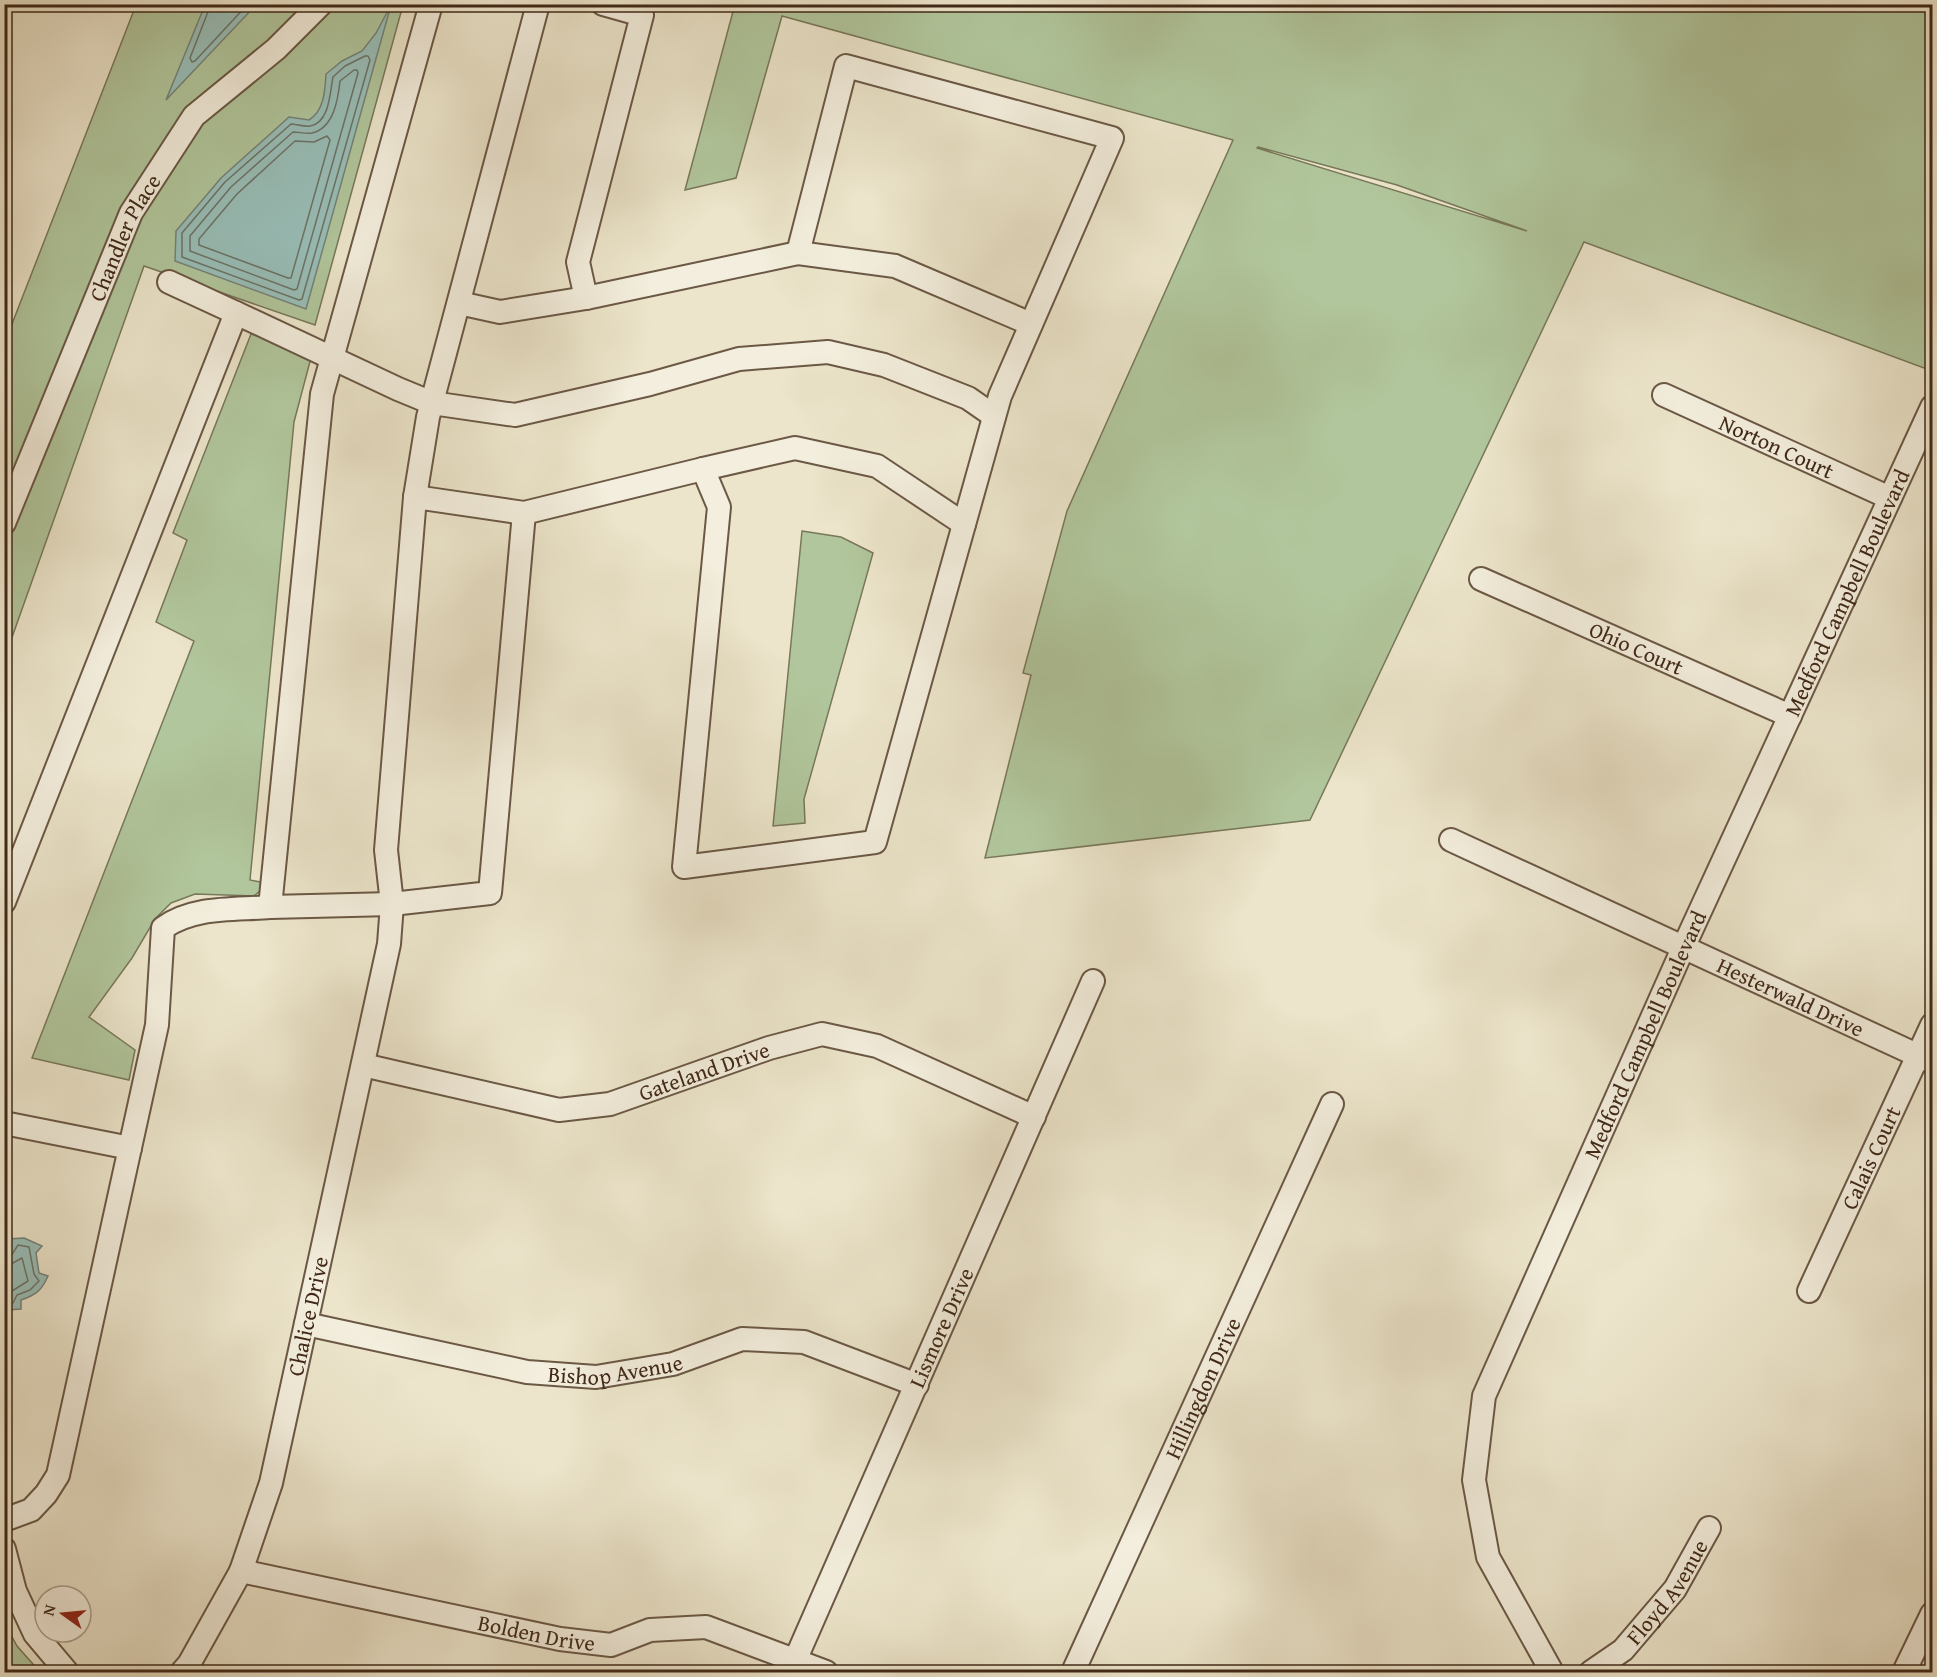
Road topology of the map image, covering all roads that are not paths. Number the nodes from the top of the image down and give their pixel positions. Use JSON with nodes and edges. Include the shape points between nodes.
{"nodes":[{"id":1,"x":321,"y":4,"type":"edge"},
{"id":2,"x":431,"y":4,"type":"edge"},
{"id":3,"x":538,"y":4,"type":"edge"},
{"id":4,"x":603,"y":4,"type":"edge"},
{"id":5,"x":798,"y":253,"type":"junction"},
{"id":6,"x":169,"y":282,"type":"dead end"},
{"id":7,"x":586,"y":298,"type":"junction"},
{"id":8,"x":459,"y":303,"type":"junction"},
{"id":9,"x":236,"y":313,"type":"junction"},
{"id":10,"x":1032,"y":324,"type":"junction"},
{"id":11,"x":333,"y":357,"type":"junction"},
{"id":12,"x":1664,"y":395,"type":"dead end"},
{"id":13,"x":432,"y":403,"type":"junction"},
{"id":14,"x":1932,"y":407,"type":"edge"},
{"id":15,"x":994,"y":417,"type":"junction"},
{"id":16,"x":703,"y":469,"type":"junction"},
{"id":17,"x":415,"y":497,"type":"junction"},
{"id":18,"x":1890,"y":498,"type":"junction"},
{"id":19,"x":524,"y":513,"type":"junction"},
{"id":20,"x":4,"y":523,"type":"edge"},
{"id":21,"x":964,"y":524,"type":"junction"},
{"id":22,"x":1481,"y":579,"type":"dead end"},
{"id":23,"x":1790,"y":716,"type":"junction"},
{"id":24,"x":1451,"y":840,"type":"dead end"},
{"id":25,"x":4,"y":902,"type":"edge"},
{"id":26,"x":392,"y":904,"type":"junction"},
{"id":27,"x":270,"y":907,"type":"junction"},
{"id":28,"x":1684,"y":946,"type":"junction"},
{"id":29,"x":1094,"y":981,"type":"dead end"},
{"id":30,"x":1932,"y":1025,"type":"edge"},
{"id":31,"x":1925,"y":1059,"type":"edge"},
{"id":32,"x":363,"y":1065,"type":"junction"},
{"id":33,"x":1332,"y":1104,"type":"dead end"},
{"id":34,"x":1034,"y":1117,"type":"junction"},
{"id":35,"x":4,"y":1123,"type":"edge"},
{"id":36,"x":130,"y":1148,"type":"junction"},
{"id":37,"x":1809,"y":1291,"type":"dead end"},
{"id":38,"x":306,"y":1324,"type":"junction"},
{"id":39,"x":917,"y":1385,"type":"junction"},
{"id":40,"x":4,"y":1520,"type":"edge"},
{"id":41,"x":1709,"y":1528,"type":"dead end"},
{"id":42,"x":4,"y":1549,"type":"edge"},
{"id":43,"x":241,"y":1571,"type":"junction"},
{"id":44,"x":1932,"y":1614,"type":"edge"},
{"id":45,"x":1924,"y":1654,"type":"edge"},
{"id":46,"x":793,"y":1666,"type":"edge"},
{"id":47,"x":68,"y":1672,"type":"edge"},
{"id":48,"x":182,"y":1672,"type":"edge"},
{"id":49,"x":826,"y":1672,"type":"edge"},
{"id":50,"x":1073,"y":1672,"type":"edge"},
{"id":51,"x":1552,"y":1672,"type":"edge"},
{"id":52,"x":1591,"y":1672,"type":"edge"},
{"id":53,"x":1904,"y":1672,"type":"edge"}],
"edges":[{"from":1,"to":20,"type":"street","name":"Chandler Place","via":[[276,49],[194,116],[132,213]]},
{"from":2,"to":11,"type":"street"},
{"from":3,"to":8,"type":"street","name":"Chalice Drive"},
{"from":4,"to":7,"type":"street","via":[[642,15],[578,262]]},
{"from":5,"to":7,"type":"street"},
{"from":5,"to":10,"type":"street","via":[[895,266]]},
{"from":5,"to":10,"type":"street","via":[[846,66],[1112,138]]},
{"from":6,"to":9,"type":"street"},
{"from":7,"to":8,"type":"street","via":[[500,312]]},
{"from":8,"to":13,"type":"street","name":"Chalice Drive"},
{"from":9,"to":11,"type":"street"},
{"from":9,"to":25,"type":"street"},
{"from":10,"to":15,"type":"street"},
{"from":11,"to":13,"type":"street"},
{"from":11,"to":27,"type":"street","via":[[322,394]]},
{"from":12,"to":18,"type":"street","name":"Norton Court"},
{"from":13,"to":15,"type":"street","via":[[515,415],[739,359],[828,352],[884,365],[968,398]]},
{"from":13,"to":17,"type":"street","name":"Chalice Drive"},
{"from":14,"to":18,"type":"street","name":"Medford Campbell Boulevard"},
{"from":15,"to":21,"type":"street"},
{"from":16,"to":19,"type":"street"},
{"from":16,"to":21,"type":"street","via":[[795,448],[877,466]]},
{"from":16,"to":21,"type":"street","via":[[719,507],[684,867],[876,842]]},
{"from":17,"to":19,"type":"street"},
{"from":17,"to":26,"type":"street","name":"Chalice Drive","via":[[386,850]]},
{"from":18,"to":23,"type":"street","name":"Medford Campbell Boulevard"},
{"from":19,"to":26,"type":"street","via":[[490,893]]},
{"from":22,"to":23,"type":"street","name":"Ohio Court"},
{"from":23,"to":28,"type":"street","name":"Medford Campbell Boulevard"},
{"from":24,"to":28,"type":"street","name":"Hesterwald Drive"},
{"from":26,"to":27,"type":"street"},
{"from":26,"to":32,"type":"street","name":"Chalice Drive","via":[[389,944]]},
{"from":27,"to":36,"type":"street","via":[[195,913],[163,928],[157,1025]]},
{"from":28,"to":31,"type":"street","name":"Hesterwald Drive"},
{"from":28,"to":51,"type":"street","name":"Medford Campbell Boulevard","via":[[1484,1396],[1474,1480],[1488,1557]]},
{"from":29,"to":34,"type":"street","name":"Lismore Drive"},
{"from":30,"to":31,"type":"street","name":"Calais Court"},
{"from":31,"to":37,"type":"street","name":"Calais Court"},
{"from":32,"to":34,"type":"street","name":"Gateland Drive","via":[[559,1110],[610,1104],[769,1048],[822,1034],[877,1046]]},
{"from":32,"to":38,"type":"street","name":"Chalice Drive"},
{"from":33,"to":50,"type":"street","name":"Hillingdon Drive"},
{"from":34,"to":39,"type":"street","name":"Lismore Drive"},
{"from":35,"to":36,"type":"street"},
{"from":36,"to":40,"type":"street","via":[[58,1475],[31,1510]]},
{"from":38,"to":39,"type":"street","name":"Bishop Avenue","via":[[527,1372],[596,1377],[673,1364],[742,1339],[804,1342]]},
{"from":38,"to":43,"type":"street","name":"Chalice Drive","via":[[271,1483]]},
{"from":39,"to":46,"type":"street","name":"Lismore Drive"},
{"from":41,"to":52,"type":"street","name":"Floyd Avenue","via":[[1676,1589],[1623,1650]]},
{"from":42,"to":47,"type":"street","via":[[15,1591],[34,1634]]},
{"from":43,"to":46,"type":"street","name":"Bolden Drive","via":[[560,1639],[611,1645],[650,1630],[705,1628]]},
{"from":43,"to":48,"type":"street","name":"Chalice Drive"},
{"from":44,"to":45,"type":"street"},
{"from":45,"to":53,"type":"street"},
{"from":46,"to":49,"type":"street","name":"Bolden Drive"}]}
